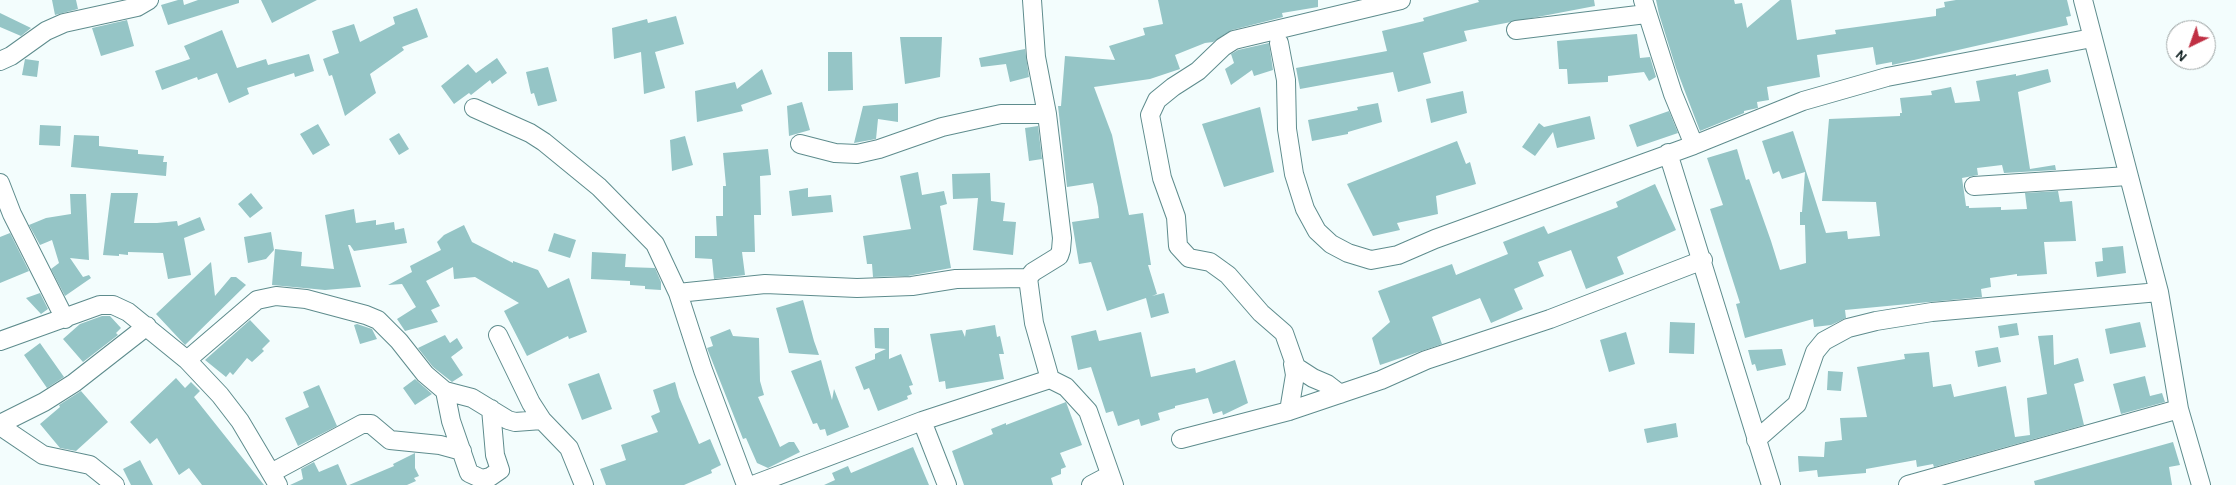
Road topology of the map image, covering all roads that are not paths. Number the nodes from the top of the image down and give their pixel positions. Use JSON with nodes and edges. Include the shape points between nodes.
{"nodes":[{"id":1,"x":149,"y":0,"type":"edge"},
{"id":2,"x":1032,"y":0,"type":"edge"},
{"id":3,"x":1402,"y":0,"type":"edge"},
{"id":4,"x":2083,"y":0,"type":"edge"},
{"id":5,"x":1644,"y":7,"type":"edge"},
{"id":6,"x":1516,"y":30,"type":"dead end"},
{"id":7,"x":2092,"y":38,"type":"junction"},
{"id":8,"x":1278,"y":43,"type":"dead end"},
{"id":9,"x":0,"y":61,"type":"edge"},
{"id":10,"x":474,"y":108,"type":"dead end"},
{"id":11,"x":1047,"y":114,"type":"junction"},
{"id":12,"x":800,"y":144,"type":"dead end"},
{"id":13,"x":1694,"y":144,"type":"junction"},
{"id":14,"x":1668,"y":153,"type":"junction"},
{"id":15,"x":2128,"y":176,"type":"junction"},
{"id":16,"x":0,"y":183,"type":"edge"},
{"id":17,"x":1974,"y":186,"type":"dead end"},
{"id":18,"x":1703,"y":260,"type":"junction"},
{"id":19,"x":1028,"y":278,"type":"junction"},
{"id":20,"x":2159,"y":292,"type":"junction"},
{"id":21,"x":678,"y":293,"type":"junction"},
{"id":22,"x":65,"y":319,"type":"junction"},
{"id":23,"x":147,"y":326,"type":"junction"},
{"id":24,"x":498,"y":335,"type":"dead end"},
{"id":25,"x":0,"y":341,"type":"edge"},
{"id":26,"x":187,"y":360,"type":"junction"},
{"id":27,"x":1293,"y":364,"type":"junction"},
{"id":28,"x":1050,"y":379,"type":"junction"},
{"id":29,"x":445,"y":391,"type":"junction"},
{"id":30,"x":1340,"y":394,"type":"junction"},
{"id":31,"x":491,"y":409,"type":"junction"},
{"id":32,"x":2179,"y":409,"type":"junction"},
{"id":33,"x":1289,"y":411,"type":"junction"},
{"id":34,"x":542,"y":420,"type":"junction"},
{"id":35,"x":922,"y":421,"type":"junction"},
{"id":36,"x":0,"y":425,"type":"edge"},
{"id":37,"x":1181,"y":439,"type":"dead end"},
{"id":38,"x":1756,"y":440,"type":"junction"},
{"id":39,"x":462,"y":452,"type":"junction"},
{"id":40,"x":274,"y":479,"type":"edge"},
{"id":41,"x":780,"y":480,"type":"edge"},
{"id":42,"x":1112,"y":480,"type":"edge"},
{"id":43,"x":115,"y":485,"type":"edge"},
{"id":44,"x":584,"y":485,"type":"edge"},
{"id":45,"x":746,"y":485,"type":"edge"},
{"id":46,"x":753,"y":485,"type":"edge"},
{"id":47,"x":947,"y":485,"type":"edge"},
{"id":48,"x":1090,"y":485,"type":"edge"},
{"id":49,"x":1771,"y":485,"type":"edge"},
{"id":50,"x":1908,"y":485,"type":"edge"},
{"id":51,"x":2201,"y":485,"type":"edge"}],
"edges":[{"from":1,"to":9,"type":"street","via":[[137,7],[64,23]]},
{"from":2,"to":11,"type":"street","via":[[1036,57]]},
{"from":3,"to":27,"type":"street","via":[[1234,40],[1157,100],[1150,115],[1162,178],[1176,218],[1178,246],[1189,258],[1210,262],[1228,276],[1284,333]]},
{"from":4,"to":7,"type":"street"},
{"from":5,"to":6,"type":"street"},
{"from":5,"to":13,"type":"street","via":[[1673,94]]},
{"from":7,"to":13,"type":"street","via":[[1887,77],[1803,101]]},
{"from":7,"to":15,"type":"street"},
{"from":8,"to":14,"type":"street","via":[[1286,80],[1287,129],[1294,174],[1305,210],[1331,244],[1371,260],[1398,255]]},
{"from":10,"to":21,"type":"street","via":[[530,133],[570,161],[599,187],[655,244]]},
{"from":11,"to":12,"type":"street","via":[[1001,114],[942,127],[856,154],[835,153]]},
{"from":11,"to":19,"type":"street","via":[[1061,250],[1058,256]]},
{"from":13,"to":14,"type":"street"},
{"from":14,"to":18,"type":"street"},
{"from":15,"to":17,"type":"street"},
{"from":15,"to":20,"type":"street"},
{"from":16,"to":22,"type":"street"},
{"from":18,"to":30,"type":"street"},
{"from":18,"to":38,"type":"street"},
{"from":19,"to":21,"type":"street","via":[[956,279],[912,286],[857,288],[765,284]]},
{"from":19,"to":28,"type":"street","via":[[1034,323]]},
{"from":20,"to":32,"type":"street"},
{"from":20,"to":38,"type":"street","via":[[1924,313],[1848,328],[1824,341],[1815,352],[1797,404]]},
{"from":21,"to":45,"type":"street"},
{"from":22,"to":23,"type":"street","via":[[100,305],[113,305]]},
{"from":22,"to":25,"type":"street"},
{"from":23,"to":26,"type":"street"},
{"from":23,"to":36,"type":"street","via":[[74,383]]},
{"from":24,"to":34,"type":"street"},
{"from":26,"to":29,"type":"street","via":[[257,300],[276,296],[306,299],[378,320],[425,374]]},
{"from":26,"to":40,"type":"street","via":[[240,421]]},
{"from":27,"to":30,"type":"street"},
{"from":27,"to":33,"type":"street","via":[[1295,375]]},
{"from":28,"to":35,"type":"street"},
{"from":28,"to":42,"type":"street","via":[[1066,387],[1088,411]]},
{"from":29,"to":31,"type":"street","via":[[472,398]]},
{"from":29,"to":39,"type":"street"},
{"from":30,"to":33,"type":"street"},
{"from":31,"to":34,"type":"street","via":[[515,422]]},
{"from":31,"to":39,"type":"street","via":[[498,473],[482,479],[473,477]]},
{"from":32,"to":50,"type":"street"},
{"from":32,"to":51,"type":"street"},
{"from":33,"to":37,"type":"street"},
{"from":34,"to":44,"type":"street","via":[[569,448]]},
{"from":35,"to":41,"type":"street"},
{"from":35,"to":47,"type":"street"},
{"from":36,"to":43,"type":"street","via":[[44,455],[90,465]]},
{"from":38,"to":49,"type":"street"},
{"from":39,"to":40,"type":"street","via":[[390,440],[371,424],[362,424]]},
{"from":41,"to":46,"type":"street"},
{"from":42,"to":48,"type":"street"}]}
